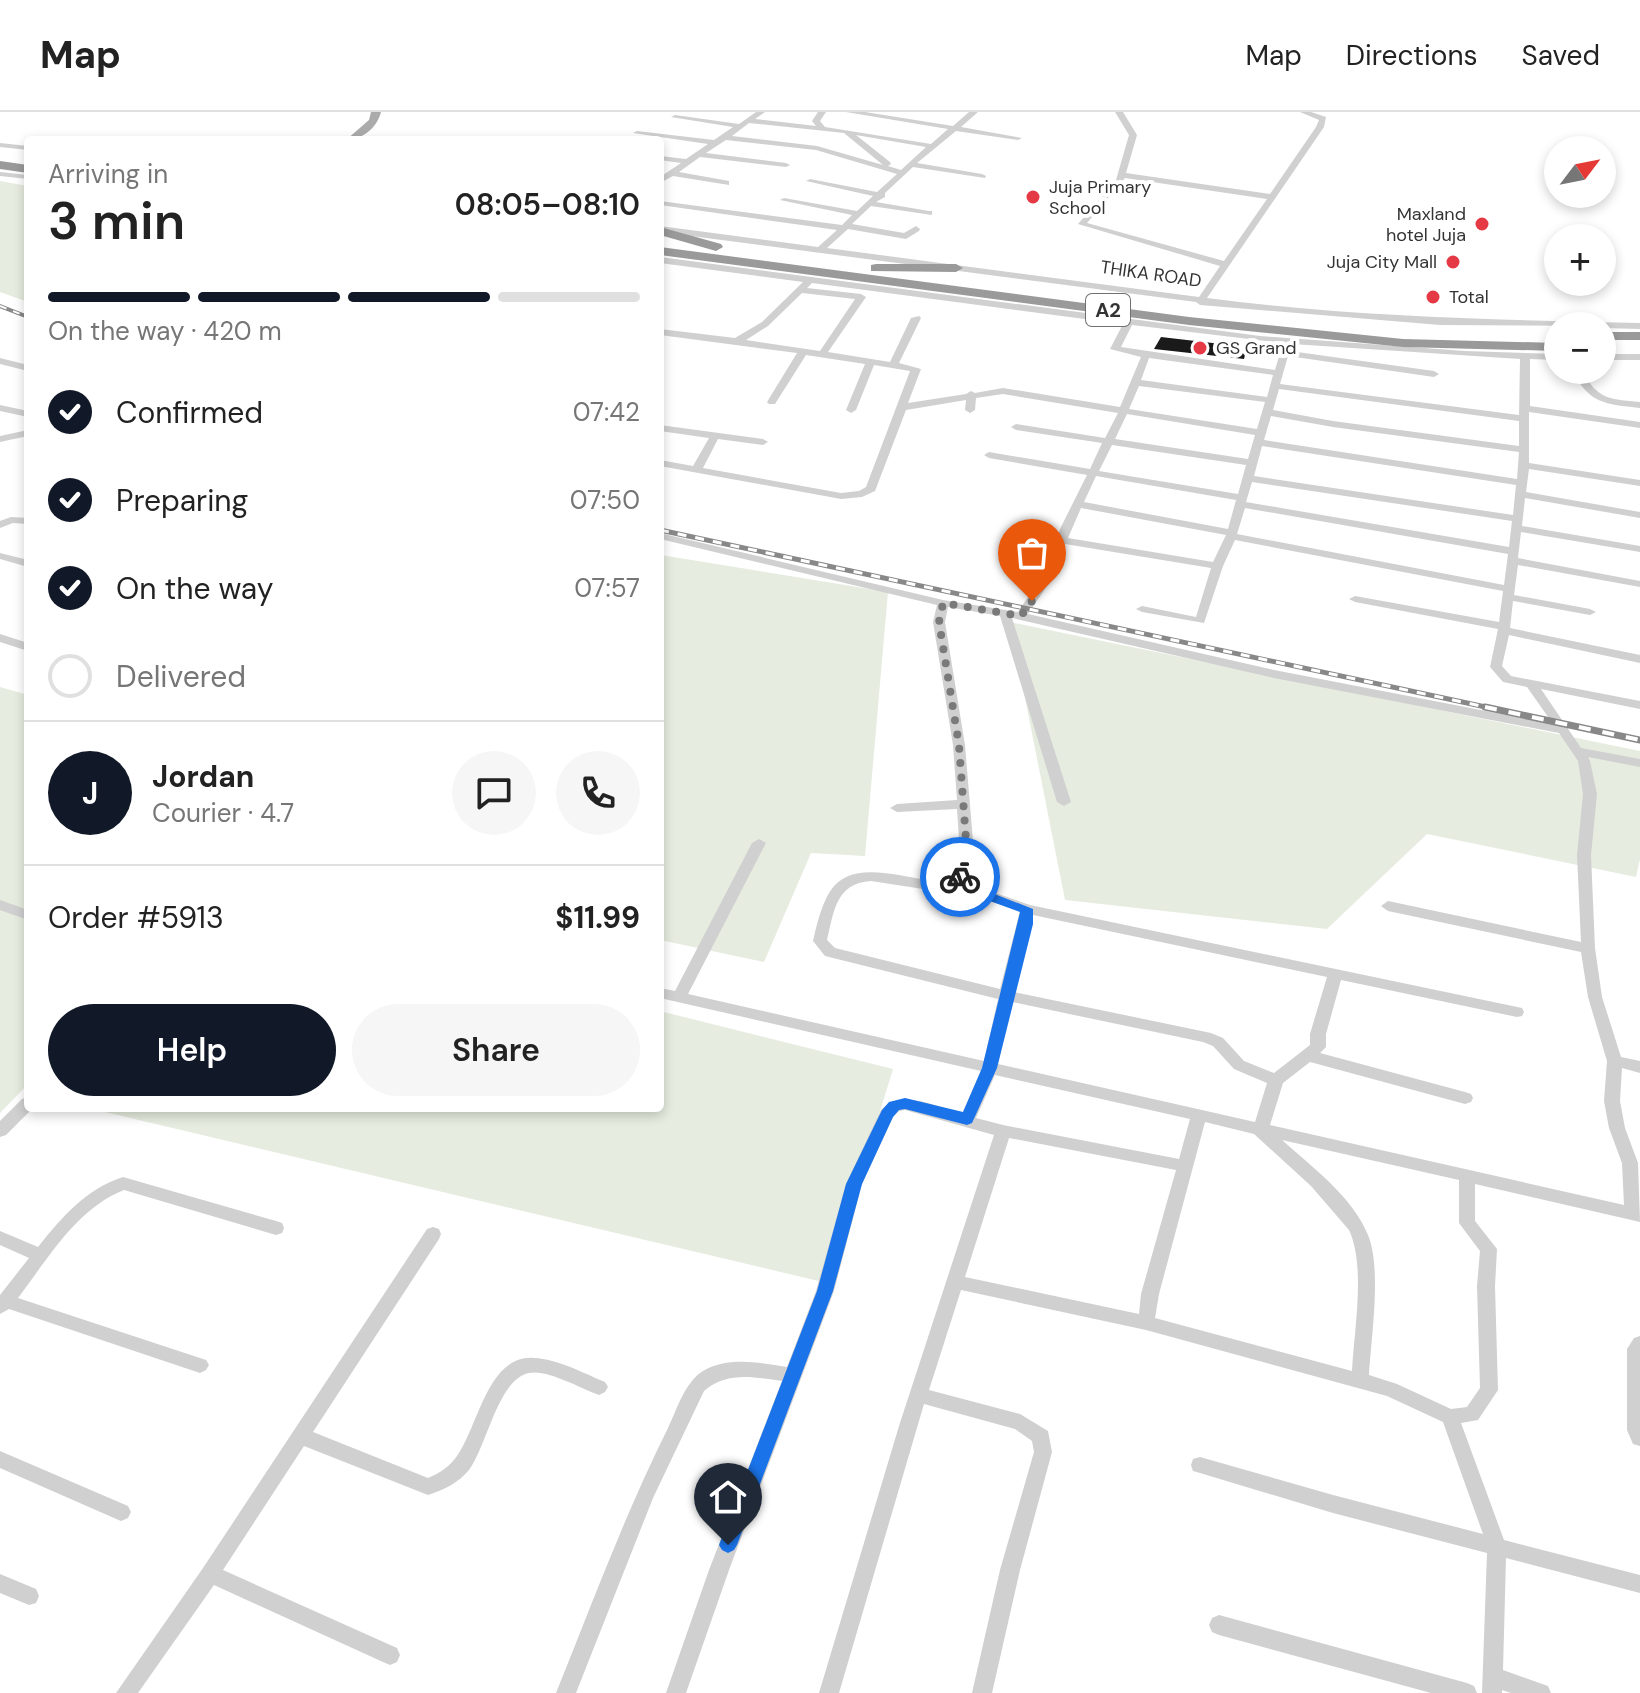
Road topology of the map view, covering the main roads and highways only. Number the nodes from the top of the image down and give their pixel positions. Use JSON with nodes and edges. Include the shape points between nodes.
{"nodes":[{"id":1,"x":376,"y":112,"type":"edge"},
{"id":2,"x":356,"y":136,"type":"edge"},
{"id":3,"x":0,"y":155,"type":"edge"},
{"id":4,"x":24,"y":158,"type":"edge"},
{"id":5,"x":0,"y":165,"type":"edge"},
{"id":6,"x":24,"y":168,"type":"edge"},
{"id":7,"x":664,"y":232,"type":"edge"},
{"id":8,"x":664,"y":242,"type":"edge"},
{"id":9,"x":716,"y":253,"type":"junction"},
{"id":10,"x":664,"y":255,"type":"edge"},
{"id":11,"x":871,"y":268,"type":"junction"},
{"id":12,"x":956,"y":268,"type":"road end"},
{"id":13,"x":1544,"y":334,"type":"edge"},
{"id":14,"x":1616,"y":336,"type":"edge"},
{"id":15,"x":1640,"y":336,"type":"edge"},
{"id":16,"x":1544,"y":347,"type":"edge"},
{"id":17,"x":1616,"y":347,"type":"edge"},
{"id":18,"x":1640,"y":347,"type":"edge"}],
"edges":[{"from":1,"to":2,"type":"main road","via":[[374,121]]},
{"from":3,"to":4,"type":"highway"},
{"from":5,"to":6,"type":"highway"},
{"from":7,"to":9,"type":"highway"},
{"from":8,"to":9,"type":"highway","name":"THIKA ROAD","number":"A2"},
{"from":9,"to":10,"type":"highway","name":"THIKA ROAD","number":"A2"},
{"from":9,"to":11,"type":"highway","name":"THIKA ROAD","number":"A2"},
{"from":9,"to":16,"type":"highway","name":"THIKA ROAD","number":"A2","via":[[1189,321],[1403,343]]},
{"from":11,"to":12,"type":"highway"},
{"from":11,"to":13,"type":"highway","name":"THIKA ROAD","number":"A2","via":[[1352,326]]},
{"from":14,"to":15,"type":"highway"},
{"from":17,"to":18,"type":"highway"}]}
